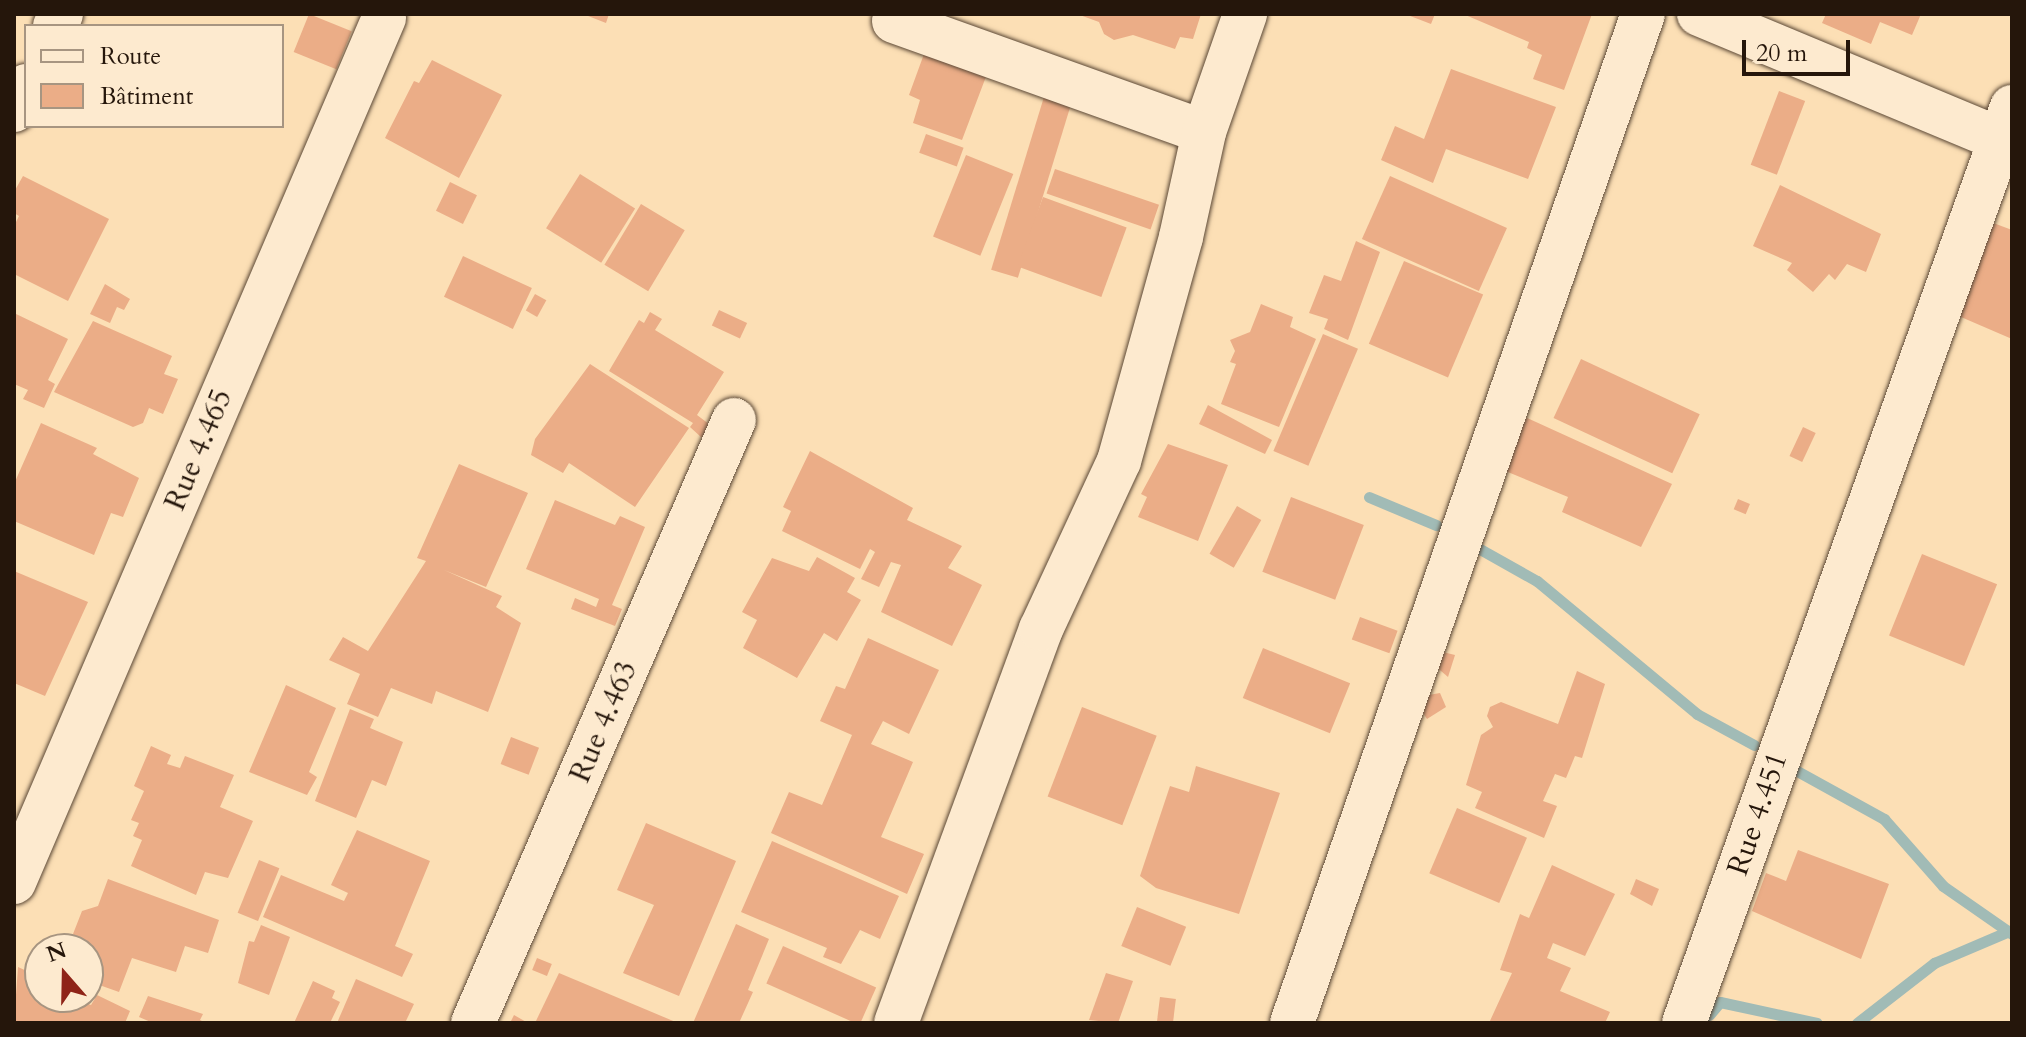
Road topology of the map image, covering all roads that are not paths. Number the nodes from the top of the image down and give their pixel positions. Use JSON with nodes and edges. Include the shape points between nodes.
{"nodes":[{"id":1,"x":1245,"y":14,"type":"edge"},
{"id":2,"x":1643,"y":14,"type":"edge"},
{"id":3,"x":1699,"y":14,"type":"edge"},
{"id":4,"x":384,"y":18,"type":"dead end"},
{"id":5,"x":894,"y":21,"type":"dead end"},
{"id":6,"x":24,"y":90,"type":"edge"},
{"id":7,"x":14,"y":110,"type":"edge"},
{"id":8,"x":2009,"y":130,"type":"edge"},
{"id":9,"x":1204,"y":132,"type":"junction"},
{"id":10,"x":734,"y":420,"type":"dead end"},
{"id":11,"x":14,"y":882,"type":"edge"},
{"id":12,"x":473,"y":1023,"type":"edge"},
{"id":13,"x":896,"y":1023,"type":"edge"},
{"id":14,"x":1292,"y":1023,"type":"edge"},
{"id":15,"x":1684,"y":1023,"type":"edge"}],
"edges":[{"from":1,"to":9,"type":"street"},
{"from":2,"to":14,"type":"street"},
{"from":3,"to":8,"type":"street"},
{"from":4,"to":11,"type":"street","name":"Rue 4.465"},
{"from":5,"to":9,"type":"street"},
{"from":6,"to":7,"type":"street"},
{"from":8,"to":15,"type":"street","name":"Rue 4.451"},
{"from":9,"to":13,"type":"street","via":[[1139,401],[1119,461],[1041,629]]},
{"from":10,"to":12,"type":"street","name":"Rue 4.463"}]}
